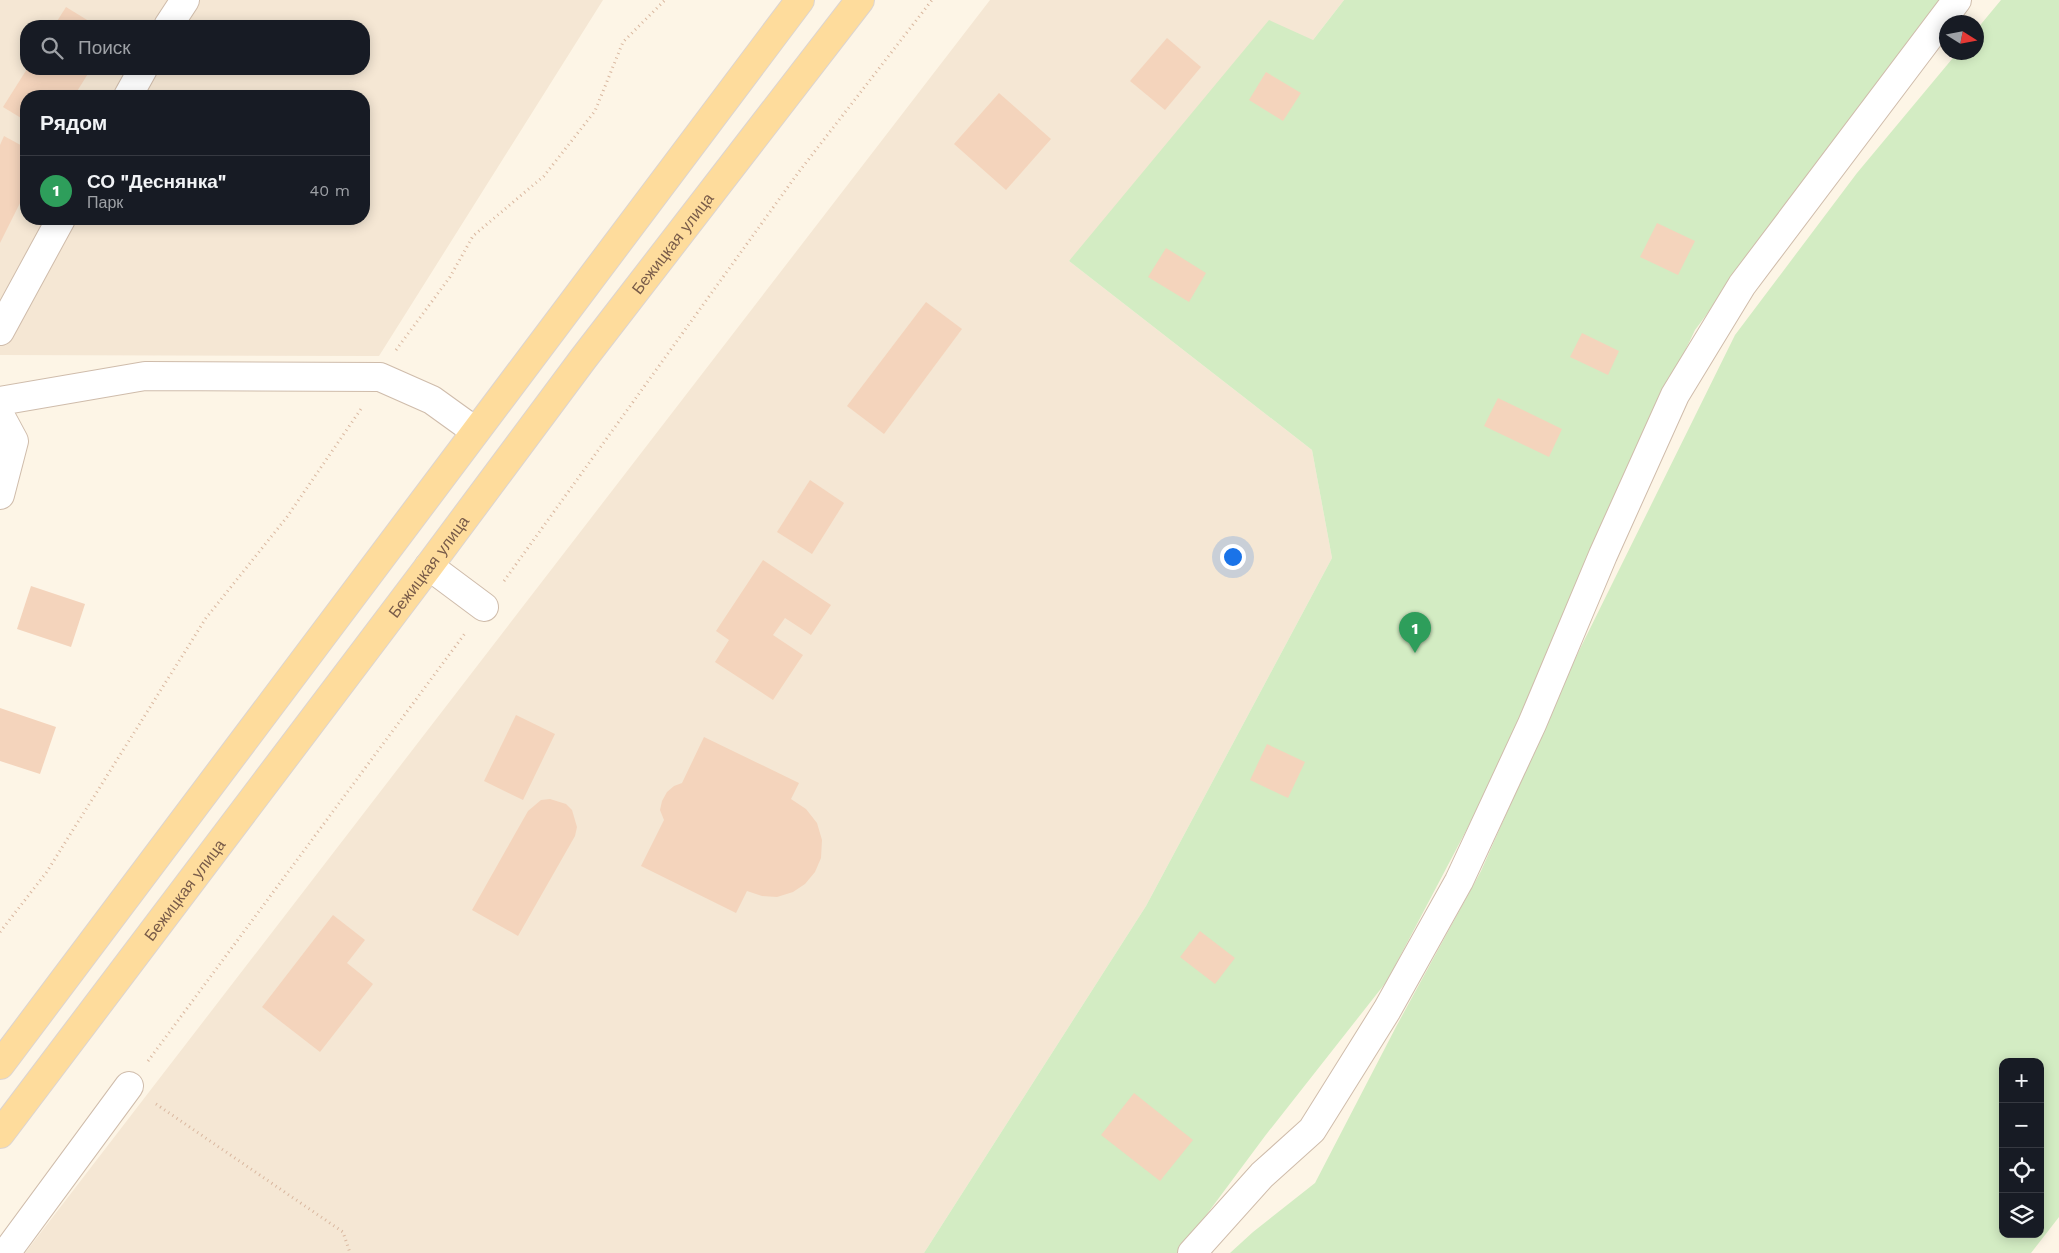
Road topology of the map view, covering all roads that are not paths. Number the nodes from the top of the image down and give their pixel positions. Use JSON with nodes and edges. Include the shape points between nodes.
{"nodes":[{"id":1,"x":185,"y":0,"type":"edge"},
{"id":2,"x":800,"y":0,"type":"edge"},
{"id":3,"x":860,"y":0,"type":"edge"},
{"id":4,"x":1957,"y":0,"type":"edge"},
{"id":5,"x":172,"y":20,"type":"edge"},
{"id":6,"x":140,"y":75,"type":"edge"},
{"id":7,"x":131,"y":90,"type":"edge"},
{"id":8,"x":58,"y":225,"type":"edge"},
{"id":9,"x":0,"y":331,"type":"edge"},
{"id":10,"x":0,"y":401,"type":"edge"},
{"id":11,"x":0,"y":415,"type":"edge"},
{"id":12,"x":475,"y":431,"type":"junction"},
{"id":13,"x":0,"y":495,"type":"edge"},
{"id":14,"x":429,"y":566,"type":"junction"},
{"id":15,"x":484,"y":607,"type":"road end"},
{"id":16,"x":0,"y":1065,"type":"edge"},
{"id":17,"x":129,"y":1086,"type":"road end"},
{"id":18,"x":0,"y":1134,"type":"edge"},
{"id":19,"x":6,"y":1253,"type":"edge"},
{"id":20,"x":1192,"y":1253,"type":"edge"}],
"edges":[{"from":1,"to":5,"type":"street"},
{"from":2,"to":12,"type":"main road"},
{"from":3,"to":14,"type":"main road","name":"Бежицкая улица","via":[[583,359]]},
{"from":4,"to":20,"type":"street","via":[[1742,285],[1676,394],[1603,555],[1532,724],[1459,882],[1387,1010],[1312,1130],[1262,1175]]},
{"from":6,"to":7,"type":"street"},
{"from":8,"to":9,"type":"street"},
{"from":10,"to":12,"type":"street","via":[[145,376],[380,377],[432,400]]},
{"from":11,"to":13,"type":"street","via":[[14,441]]},
{"from":12,"to":16,"type":"main road"},
{"from":14,"to":15,"type":"street"},
{"from":14,"to":18,"type":"main road","name":"Бежицкая улица"},
{"from":17,"to":19,"type":"street"}]}
